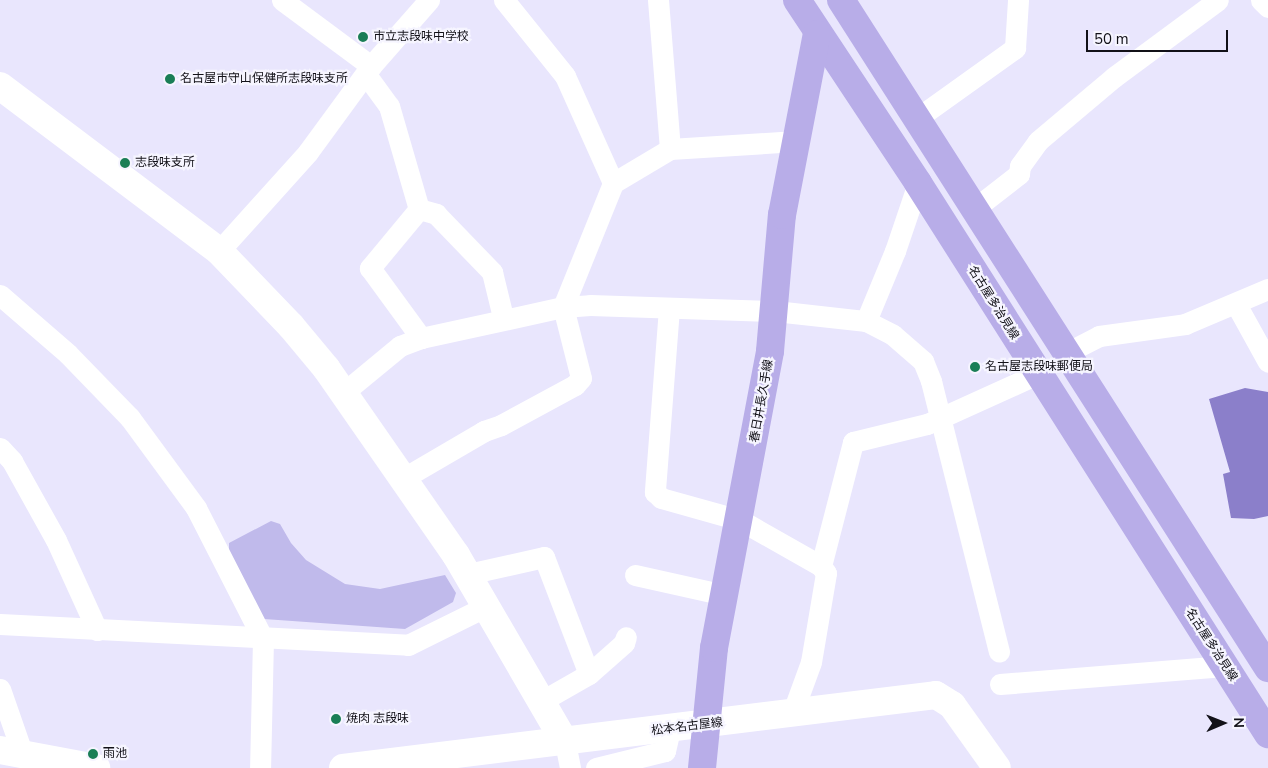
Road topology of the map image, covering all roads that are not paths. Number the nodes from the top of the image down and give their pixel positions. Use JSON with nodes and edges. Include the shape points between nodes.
{"nodes":[{"id":1,"x":282,"y":0,"type":"edge"},
{"id":2,"x":429,"y":0,"type":"edge"},
{"id":3,"x":504,"y":0,"type":"edge"},
{"id":4,"x":658,"y":0,"type":"edge"},
{"id":5,"x":797,"y":0,"type":"edge"},
{"id":6,"x":842,"y":0,"type":"edge"},
{"id":7,"x":1018,"y":0,"type":"edge"},
{"id":8,"x":1218,"y":0,"type":"edge"},
{"id":9,"x":1261,"y":0,"type":"edge"},
{"id":10,"x":1268,"y":7,"type":"edge"},
{"id":11,"x":817,"y":34,"type":"junction"},
{"id":12,"x":369,"y":71,"type":"junction"},
{"id":13,"x":0,"y":86,"type":"edge"},
{"id":14,"x":916,"y":119,"type":"junction"},
{"id":15,"x":796,"y":141,"type":"junction"},
{"id":16,"x":670,"y":149,"type":"junction"},
{"id":17,"x":612,"y":183,"type":"junction"},
{"id":18,"x":918,"y":183,"type":"junction"},
{"id":19,"x":419,"y":209,"type":"junction"},
{"id":20,"x":974,"y":209,"type":"junction"},
{"id":21,"x":218,"y":251,"type":"junction"},
{"id":22,"x":1268,"y":289,"type":"edge"},
{"id":23,"x":0,"y":294,"type":"edge"},
{"id":24,"x":1236,"y":304,"type":"junction"},
{"id":25,"x":563,"y":307,"type":"junction"},
{"id":26,"x":669,"y":308,"type":"junction"},
{"id":27,"x":775,"y":311,"type":"junction"},
{"id":28,"x":503,"y":317,"type":"junction"},
{"id":29,"x":866,"y":321,"type":"junction"},
{"id":30,"x":421,"y":338,"type":"junction"},
{"id":31,"x":1066,"y":354,"type":"junction"},
{"id":32,"x":1268,"y":362,"type":"edge"},
{"id":33,"x":1037,"y":374,"type":"junction"},
{"id":34,"x":343,"y":392,"type":"junction"},
{"id":35,"x":942,"y":418,"type":"junction"},
{"id":36,"x":0,"y":448,"type":"edge"},
{"id":37,"x":402,"y":479,"type":"junction"},
{"id":38,"x":740,"y":520,"type":"junction"},
{"id":39,"x":821,"y":566,"type":"junction"},
{"id":40,"x":468,"y":574,"type":"junction"},
{"id":41,"x":636,"y":575,"type":"dead end"},
{"id":42,"x":725,"y":595,"type":"junction"},
{"id":43,"x":485,"y":607,"type":"junction"},
{"id":44,"x":0,"y":624,"type":"edge"},
{"id":45,"x":97,"y":630,"type":"junction"},
{"id":46,"x":626,"y":637,"type":"dead end"},
{"id":47,"x":263,"y":639,"type":"junction"},
{"id":48,"x":1000,"y":652,"type":"dead end"},
{"id":49,"x":1224,"y":666,"type":"junction"},
{"id":50,"x":1268,"y":668,"type":"edge"},
{"id":51,"x":589,"y":674,"type":"junction"},
{"id":52,"x":1000,"y":684,"type":"dead end"},
{"id":53,"x":0,"y":689,"type":"edge"},
{"id":54,"x":540,"y":702,"type":"junction"},
{"id":55,"x":792,"y":714,"type":"junction"},
{"id":56,"x":704,"y":725,"type":"junction"},
{"id":57,"x":670,"y":729,"type":"junction"},
{"id":58,"x":1268,"y":734,"type":"edge"},
{"id":59,"x":565,"y":742,"type":"junction"},
{"id":60,"x":12,"y":752,"type":"edge"},
{"id":61,"x":96,"y":768,"type":"edge"},
{"id":62,"x":260,"y":768,"type":"edge"},
{"id":63,"x":343,"y":768,"type":"edge"},
{"id":64,"x":570,"y":768,"type":"edge"},
{"id":65,"x":596,"y":768,"type":"edge"},
{"id":66,"x":702,"y":768,"type":"edge"},
{"id":67,"x":997,"y":768,"type":"edge"}],
"edges":[{"from":1,"to":12,"type":"street"},
{"from":2,"to":12,"type":"street"},
{"from":3,"to":17,"type":"street","via":[[565,76]]},
{"from":4,"to":16,"type":"street"},
{"from":5,"to":11,"type":"main road","name":"名古屋多治見線"},
{"from":6,"to":14,"type":"main road"},
{"from":7,"to":14,"type":"street","via":[[1015,48]]},
{"from":8,"to":20,"type":"street","via":[[1114,77],[1038,141],[1020,166],[1019,174]]},
{"from":9,"to":10,"type":"street"},
{"from":11,"to":15,"type":"main road","name":"春日井長久手線"},
{"from":11,"to":18,"type":"main road","name":"名古屋多治見線"},
{"from":12,"to":19,"type":"street","via":[[389,106]]},
{"from":12,"to":21,"type":"street","via":[[308,152]]},
{"from":13,"to":21,"type":"street"},
{"from":14,"to":20,"type":"main road"},
{"from":15,"to":16,"type":"street"},
{"from":15,"to":27,"type":"main road","name":"春日井長久手線","via":[[782,215]]},
{"from":16,"to":17,"type":"street"},
{"from":17,"to":25,"type":"street"},
{"from":18,"to":29,"type":"street"},
{"from":18,"to":33,"type":"main road","name":"名古屋多治見線"},
{"from":19,"to":28,"type":"street","via":[[436,214],[492,272]]},
{"from":19,"to":30,"type":"street","via":[[370,268]]},
{"from":20,"to":31,"type":"main road"},
{"from":21,"to":34,"type":"street","via":[[290,326]]},
{"from":22,"to":24,"type":"street"},
{"from":23,"to":47,"type":"street","via":[[68,354],[130,418],[196,508]]},
{"from":24,"to":31,"type":"street","via":[[1185,324],[1099,336]]},
{"from":24,"to":32,"type":"street"},
{"from":25,"to":26,"type":"street"},
{"from":25,"to":28,"type":"street"},
{"from":25,"to":37,"type":"street","via":[[581,378],[575,385],[501,426],[484,431]]},
{"from":26,"to":27,"type":"street"},
{"from":26,"to":38,"type":"street","via":[[654,492],[661,498]]},
{"from":27,"to":29,"type":"street"},
{"from":27,"to":38,"type":"main road","name":"春日井長久手線","via":[[762,410]]},
{"from":28,"to":30,"type":"street"},
{"from":29,"to":35,"type":"street","via":[[893,335],[923,361]]},
{"from":30,"to":34,"type":"street","via":[[400,346]]},
{"from":31,"to":50,"type":"main road"},
{"from":33,"to":35,"type":"street"},
{"from":33,"to":49,"type":"main road","name":"名古屋多治見線"},
{"from":34,"to":37,"type":"street"},
{"from":35,"to":39,"type":"street","via":[[854,442]]},
{"from":35,"to":48,"type":"street"},
{"from":36,"to":45,"type":"street","via":[[12,462],[56,540]]},
{"from":37,"to":40,"type":"street"},
{"from":38,"to":39,"type":"street"},
{"from":38,"to":42,"type":"main road","name":"春日井長久手線"},
{"from":39,"to":55,"type":"street","via":[[826,573],[811,662]]},
{"from":40,"to":43,"type":"street"},
{"from":40,"to":51,"type":"street","via":[[544,556]]},
{"from":41,"to":42,"type":"street"},
{"from":42,"to":56,"type":"main road","name":"春日井長久手線"},
{"from":43,"to":47,"type":"street","via":[[408,645]]},
{"from":43,"to":54,"type":"street"},
{"from":44,"to":45,"type":"street"},
{"from":45,"to":47,"type":"street"},
{"from":46,"to":51,"type":"street","via":[[624,644]]},
{"from":47,"to":62,"type":"street"},
{"from":49,"to":52,"type":"street"},
{"from":49,"to":58,"type":"main road","name":"名古屋多治見線"},
{"from":51,"to":54,"type":"street"},
{"from":53,"to":60,"type":"street"},
{"from":54,"to":59,"type":"street"},
{"from":55,"to":56,"type":"street","name":"松本名古屋線"},
{"from":55,"to":67,"type":"street","name":"松本名古屋線","via":[[936,695],[952,705]]},
{"from":56,"to":57,"type":"street","name":"松本名古屋線"},
{"from":56,"to":66,"type":"main road","name":"春日井長久手線"},
{"from":57,"to":59,"type":"street","name":"松本名古屋線"},
{"from":57,"to":65,"type":"street","via":[[665,751]]},
{"from":59,"to":63,"type":"street","name":"松本名古屋線"},
{"from":59,"to":64,"type":"street"},
{"from":60,"to":61,"type":"street"}]}
